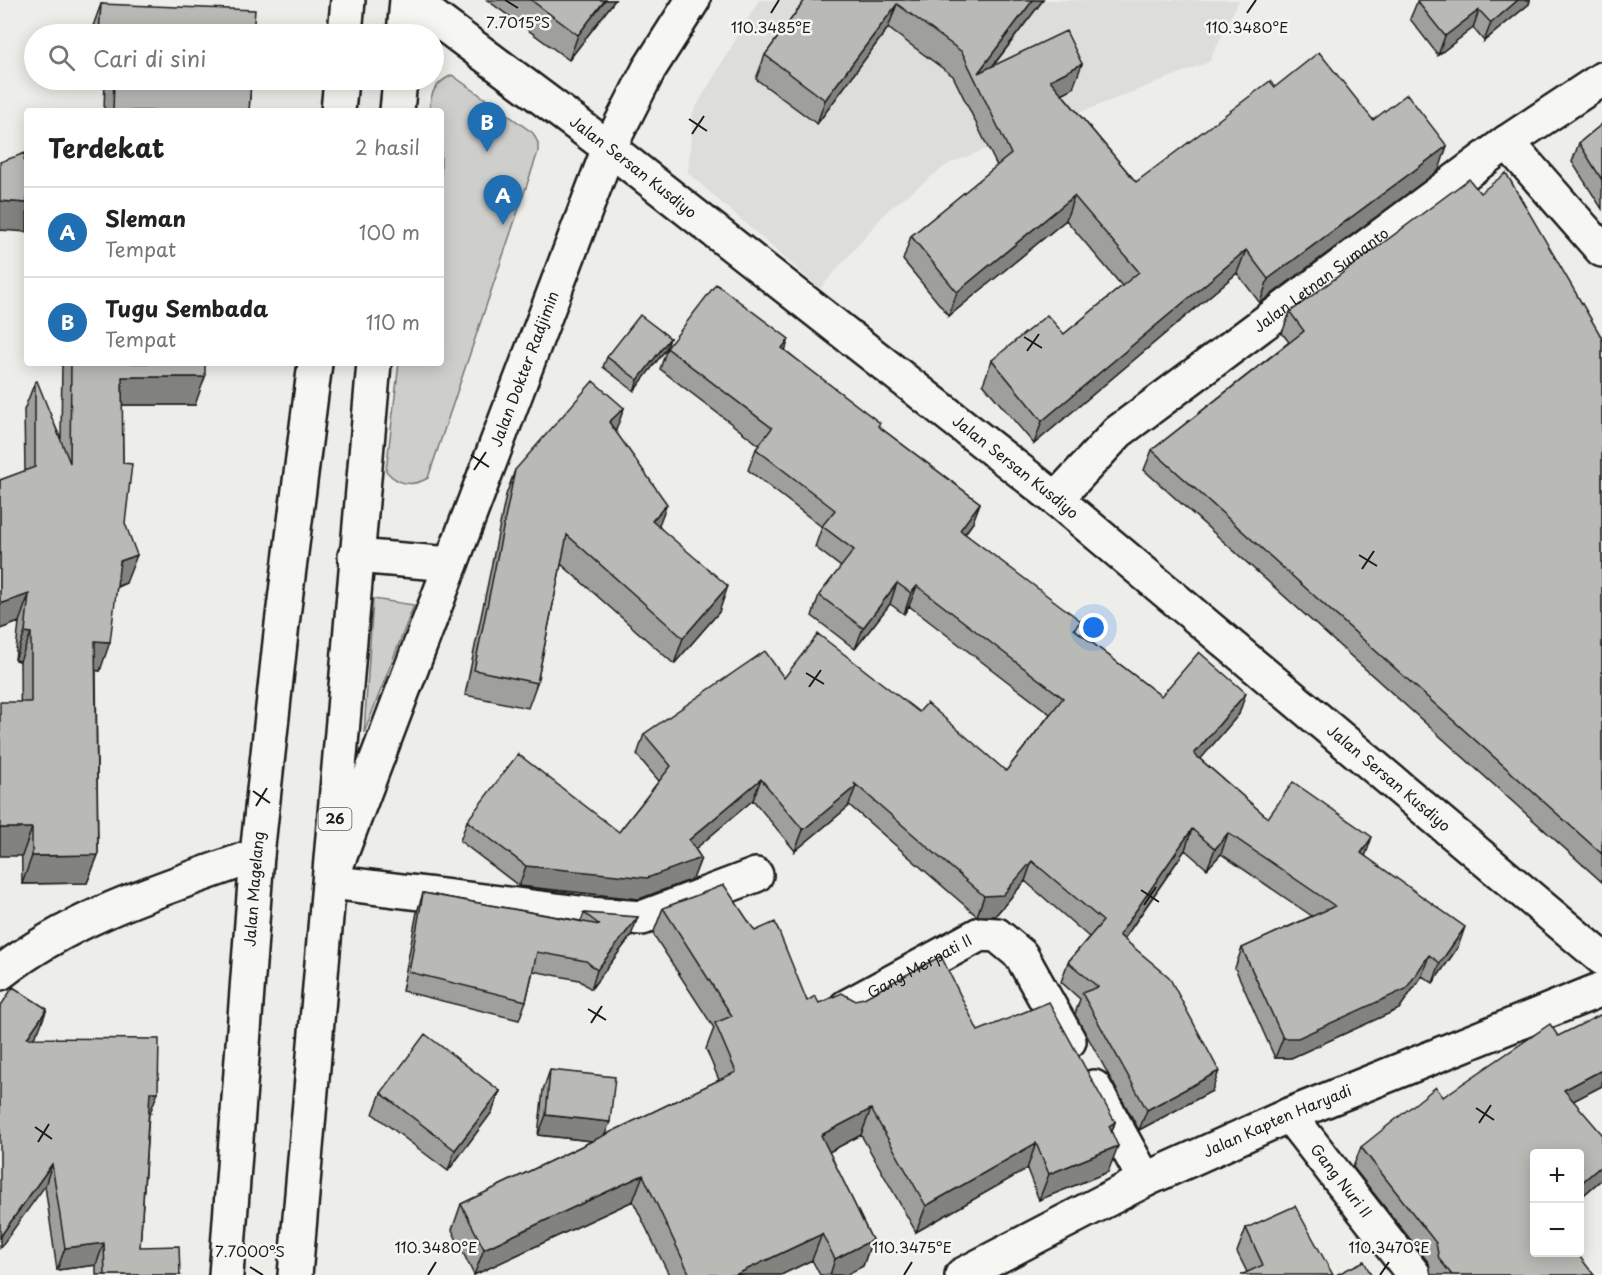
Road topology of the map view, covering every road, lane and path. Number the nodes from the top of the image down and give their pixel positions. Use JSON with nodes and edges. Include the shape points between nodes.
{"nodes":[{"id":1,"x":348,"y":0,"type":"edge"},
{"id":2,"x":409,"y":0,"type":"edge"},
{"id":3,"x":693,"y":0,"type":"edge"},
{"id":4,"x":346,"y":24,"type":"edge"},
{"id":5,"x":405,"y":24,"type":"edge"},
{"id":6,"x":441,"y":24,"type":"edge"},
{"id":7,"x":444,"y":26,"type":"edge"},
{"id":8,"x":1602,"y":79,"type":"edge"},
{"id":9,"x":340,"y":90,"type":"edge"},
{"id":10,"x":399,"y":90,"type":"edge"},
{"id":11,"x":338,"y":108,"type":"edge"},
{"id":12,"x":397,"y":108,"type":"edge"},
{"id":13,"x":1507,"y":142,"type":"junction"},
{"id":14,"x":609,"y":148,"type":"junction"},
{"id":15,"x":1602,"y":250,"type":"edge"},
{"id":16,"x":315,"y":366,"type":"edge"},
{"id":17,"x":374,"y":366,"type":"edge"},
{"id":18,"x":1056,"y":499,"type":"junction"},
{"id":19,"x":355,"y":556,"type":"junction"},
{"id":20,"x":451,"y":564,"type":"junction"},
{"id":21,"x":257,"y":855,"type":"junction"},
{"id":22,"x":756,"y":875,"type":"dead end"},
{"id":23,"x":330,"y":882,"type":"junction"},
{"id":24,"x":1602,"y":958,"type":"edge"},
{"id":25,"x":0,"y":973,"type":"edge"},
{"id":26,"x":1602,"y":989,"type":"edge"},
{"id":27,"x":846,"y":1007,"type":"edge"},
{"id":28,"x":1289,"y":1115,"type":"junction"},
{"id":29,"x":1145,"y":1180,"type":"junction"},
{"id":30,"x":226,"y":1275,"type":"edge"},
{"id":31,"x":295,"y":1275,"type":"edge"},
{"id":32,"x":962,"y":1275,"type":"edge"},
{"id":33,"x":1414,"y":1275,"type":"edge"}],
"edges":[{"from":1,"to":4,"type":"main road"},
{"from":2,"to":5,"type":"main road"},
{"from":2,"to":6,"type":"main road","name":"Jalan Sersan Kusdiyo"},
{"from":3,"to":14,"type":"main road","name":"Jalan Dokter Radjimin","via":[[649,69]]},
{"from":7,"to":14,"type":"main road","name":"Jalan Sersan Kusdiyo"},
{"from":8,"to":13,"type":"main road","name":"Jalan Letnan Sumanto"},
{"from":9,"to":11,"type":"main road"},
{"from":10,"to":12,"type":"main road"},
{"from":13,"to":15,"type":"main road"},
{"from":13,"to":18,"type":"main road","name":"Jalan Letnan Sumanto","via":[[1118,432]]},
{"from":14,"to":18,"type":"main road","name":"Jalan Sersan Kusdiyo"},
{"from":14,"to":20,"type":"main road","name":"Jalan Dokter Radjimin"},
{"from":16,"to":21,"type":"main road","name":"Jalan Magelang"},
{"from":17,"to":19,"type":"main road","number":"26"},
{"from":18,"to":24,"type":"main road","name":"Jalan Sersan Kusdiyo"},
{"from":19,"to":20,"type":"main road"},
{"from":19,"to":23,"type":"main road","number":"26"},
{"from":20,"to":23,"type":"main road","name":"Jalan Dokter Radjimin"},
{"from":21,"to":25,"type":"main road","via":[[109,908]]},
{"from":21,"to":30,"type":"main road","name":"Jalan Magelang"},
{"from":22,"to":23,"type":"main road","via":[[642,918]]},
{"from":23,"to":31,"type":"main road","number":"26"},
{"from":26,"to":28,"type":"main road","name":"Jalan Kapten Haryadi"},
{"from":27,"to":29,"type":"main road","name":"Gang Merpati II","via":[[980,934],[997,935],[1021,954]]},
{"from":28,"to":29,"type":"main road","name":"Jalan Kapten Haryadi"},
{"from":28,"to":33,"type":"main road","name":"Gang Nuri II"},
{"from":29,"to":32,"type":"main road","name":"Jalan Kapten Haryadi"}]}
